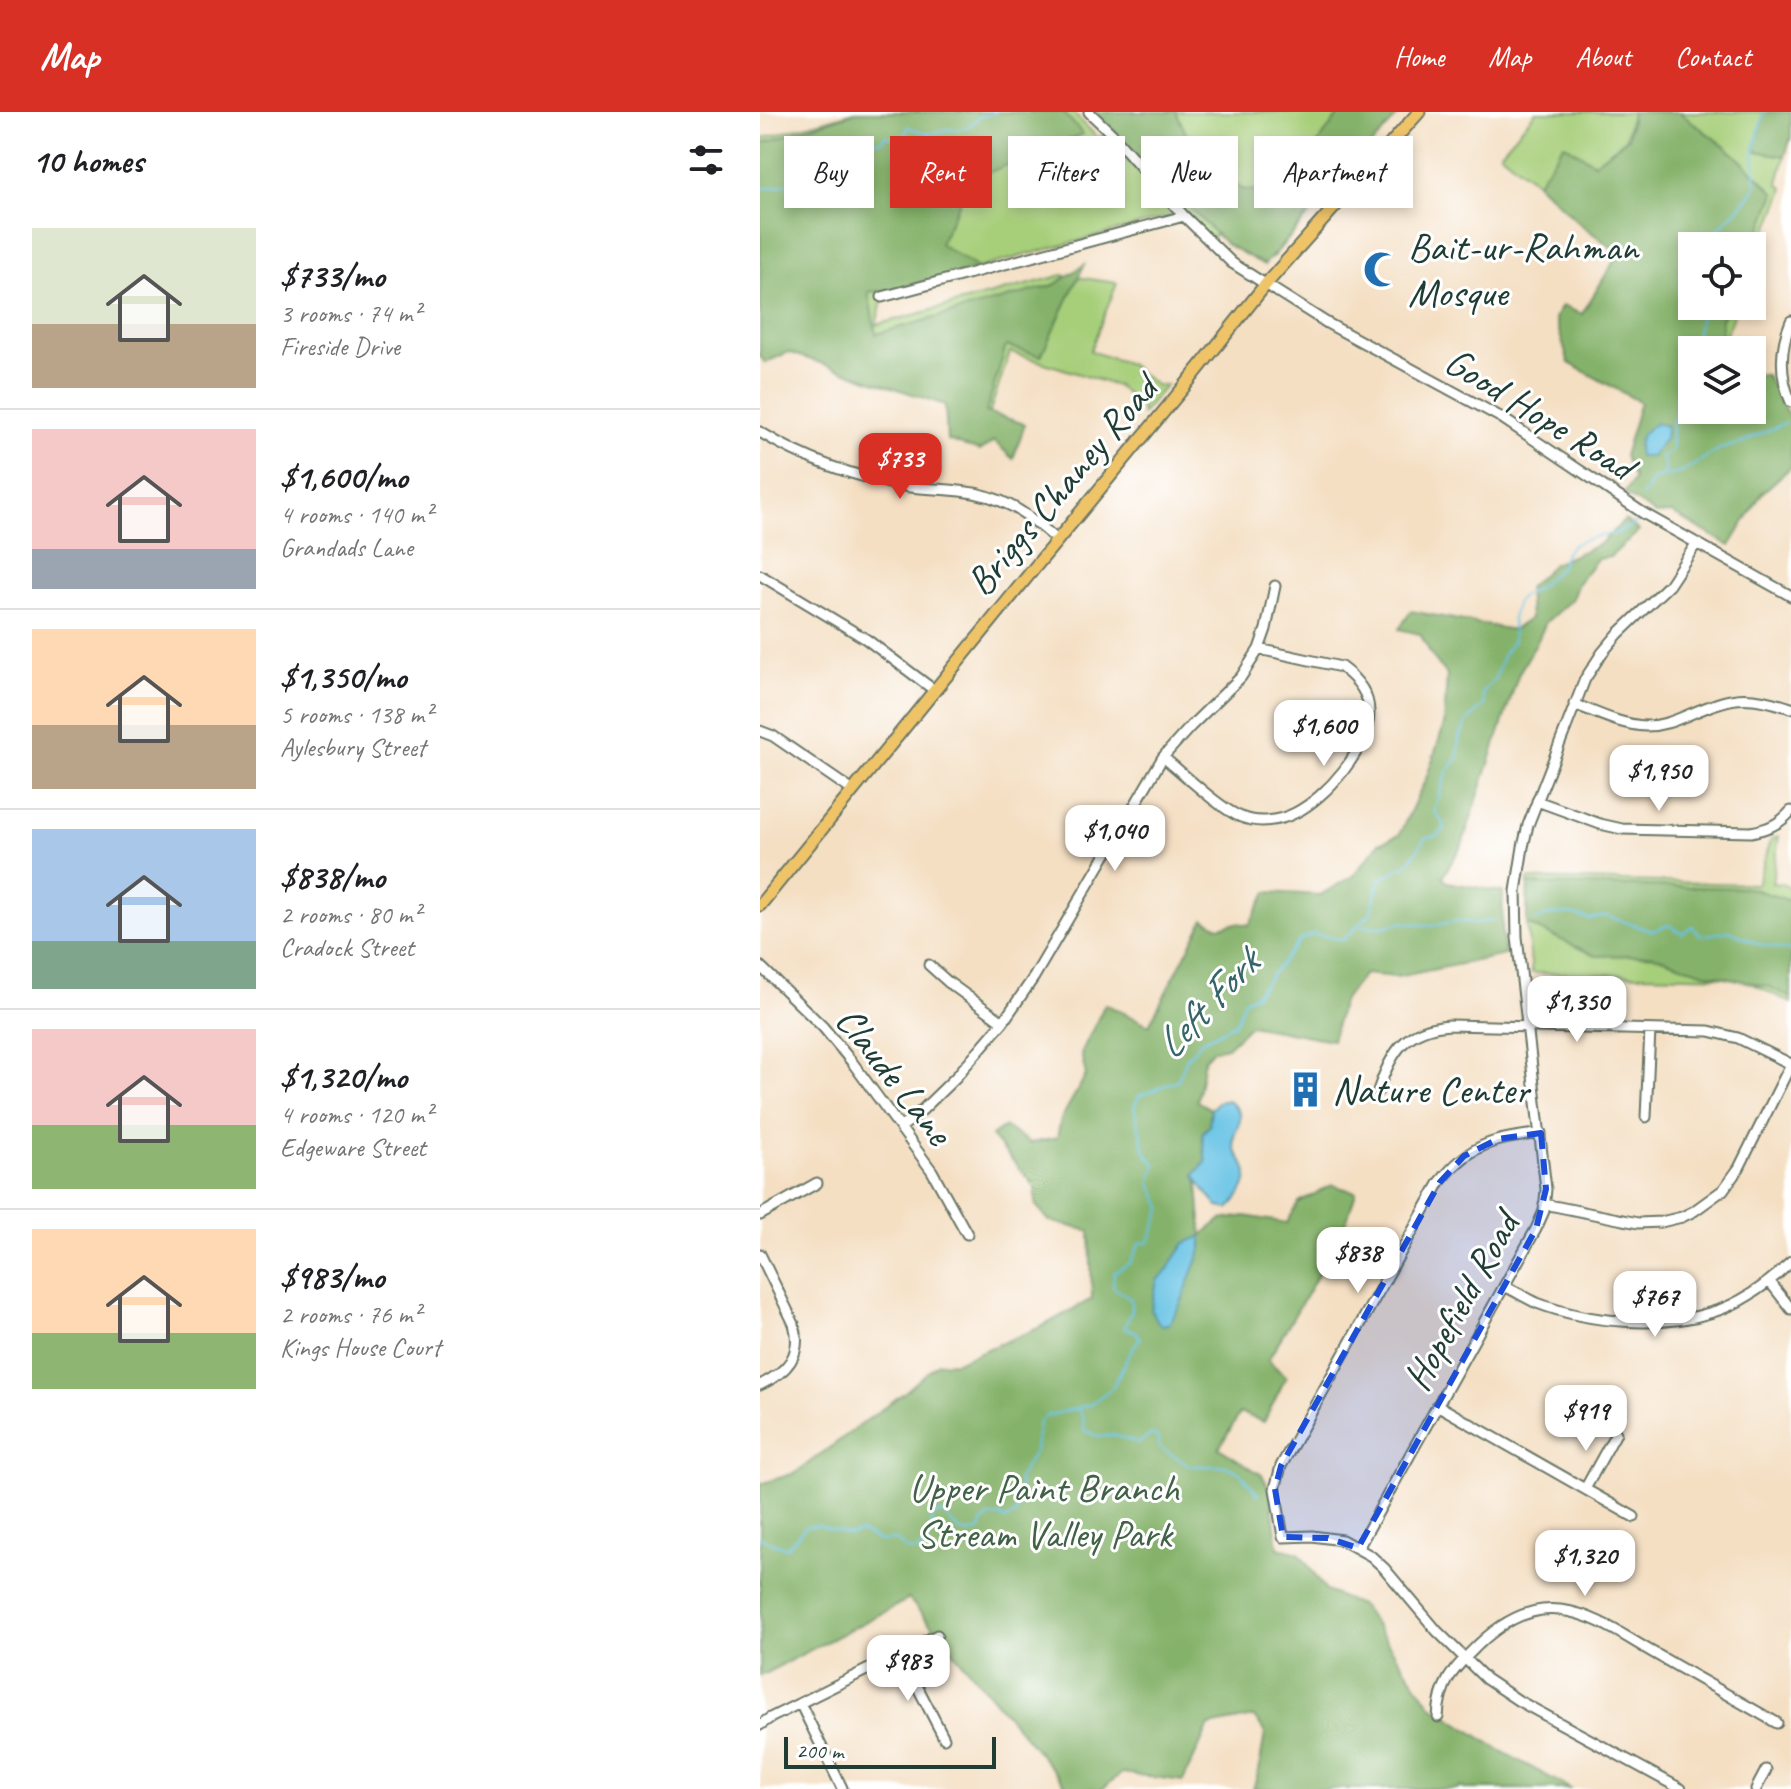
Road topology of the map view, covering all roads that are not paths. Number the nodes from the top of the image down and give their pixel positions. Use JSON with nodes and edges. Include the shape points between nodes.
{"nodes":[{"id":1,"x":1089,"y":112,"type":"edge"},
{"id":2,"x":1419,"y":112,"type":"edge"},
{"id":3,"x":1184,"y":216,"type":"junction"},
{"id":4,"x":1266,"y":284,"type":"junction"},
{"id":5,"x":882,"y":297,"type":"dead end"},
{"id":6,"x":1791,"y":321,"type":"edge"},
{"id":7,"x":1791,"y":402,"type":"edge"},
{"id":8,"x":760,"y":432,"type":"edge"},
{"id":9,"x":1057,"y":540,"type":"junction"},
{"id":10,"x":1696,"y":544,"type":"junction"},
{"id":11,"x":760,"y":575,"type":"edge"},
{"id":12,"x":1275,"y":586,"type":"dead end"},
{"id":13,"x":1791,"y":596,"type":"edge"},
{"id":14,"x":1259,"y":649,"type":"junction"},
{"id":15,"x":934,"y":690,"type":"junction"},
{"id":16,"x":1574,"y":704,"type":"junction"},
{"id":17,"x":1791,"y":708,"type":"edge"},
{"id":18,"x":760,"y":731,"type":"edge"},
{"id":19,"x":1163,"y":757,"type":"junction"},
{"id":20,"x":853,"y":791,"type":"junction"},
{"id":21,"x":1537,"y":801,"type":"junction"},
{"id":22,"x":1791,"y":811,"type":"edge"},
{"id":23,"x":760,"y":905,"type":"edge"},
{"id":24,"x":929,"y":965,"type":"dead end"},
{"id":25,"x":760,"y":966,"type":"edge"},
{"id":26,"x":1003,"y":1022,"type":"junction"},
{"id":27,"x":1528,"y":1027,"type":"junction"},
{"id":28,"x":1650,"y":1030,"type":"junction"},
{"id":29,"x":1791,"y":1064,"type":"edge"},
{"id":30,"x":1378,"y":1091,"type":"dead end"},
{"id":31,"x":1646,"y":1117,"type":"dead end"},
{"id":32,"x":901,"y":1127,"type":"junction"},
{"id":33,"x":1541,"y":1133,"type":"junction"},
{"id":34,"x":817,"y":1183,"type":"dead end"},
{"id":35,"x":1544,"y":1204,"type":"junction"},
{"id":36,"x":760,"y":1215,"type":"edge"},
{"id":37,"x":967,"y":1234,"type":"dead end"},
{"id":38,"x":760,"y":1254,"type":"edge"},
{"id":39,"x":1791,"y":1262,"type":"edge"},
{"id":40,"x":1770,"y":1282,"type":"junction"},
{"id":41,"x":1504,"y":1286,"type":"junction"},
{"id":42,"x":1791,"y":1309,"type":"edge"},
{"id":43,"x":760,"y":1385,"type":"edge"},
{"id":44,"x":1437,"y":1405,"type":"junction"},
{"id":45,"x":1616,"y":1433,"type":"dead end"},
{"id":46,"x":1585,"y":1489,"type":"junction"},
{"id":47,"x":1634,"y":1517,"type":"dead end"},
{"id":48,"x":1358,"y":1548,"type":"junction"},
{"id":49,"x":937,"y":1635,"type":"dead end"},
{"id":50,"x":900,"y":1653,"type":"junction"},
{"id":51,"x":1464,"y":1659,"type":"junction"},
{"id":52,"x":800,"y":1703,"type":"junction"},
{"id":53,"x":1438,"y":1717,"type":"dead end"},
{"id":54,"x":1777,"y":1723,"type":"dead end"},
{"id":55,"x":760,"y":1725,"type":"edge"},
{"id":56,"x":944,"y":1738,"type":"dead end"},
{"id":57,"x":1766,"y":1770,"type":"dead end"},
{"id":58,"x":842,"y":1788,"type":"edge"},
{"id":59,"x":1681,"y":1789,"type":"edge"},
{"id":60,"x":1756,"y":1789,"type":"edge"}],
"edges":[{"from":1,"to":3,"type":"street","name":"Good Hope Road"},
{"from":2,"to":4,"type":"main road","name":"Briggs Chaney Road"},
{"from":3,"to":4,"type":"street","name":"Good Hope Road","via":[[1232,263]]},
{"from":3,"to":5,"type":"street"},
{"from":4,"to":9,"type":"main road","name":"Briggs Chaney Road"},
{"from":4,"to":10,"type":"street","name":"Good Hope Road","via":[[1502,418]]},
{"from":6,"to":7,"type":"street","via":[[1782,353]]},
{"from":8,"to":9,"type":"street","via":[[819,462],[868,477],[993,497],[1020,510]]},
{"from":9,"to":15,"type":"main road","name":"Briggs Chaney Road"},
{"from":10,"to":13,"type":"street","name":"Good Hope Road"},
{"from":10,"to":16,"type":"street","name":"Hopefield Road","via":[[1669,585],[1602,653]]},
{"from":11,"to":15,"type":"street","via":[[866,639]]},
{"from":12,"to":14,"type":"street"},
{"from":14,"to":19,"type":"street","via":[[1241,677]]},
{"from":14,"to":19,"type":"street","via":[[1341,667],[1362,688],[1368,724],[1338,778],[1295,813],[1257,821],[1228,811]]},
{"from":15,"to":20,"type":"main road","name":"Briggs Chaney Road"},
{"from":16,"to":17,"type":"street","via":[[1647,726],[1738,697]]},
{"from":16,"to":21,"type":"street","name":"Hopefield Road"},
{"from":18,"to":20,"type":"street"},
{"from":19,"to":26,"type":"street"},
{"from":20,"to":23,"type":"main road","name":"Briggs Chaney Road"},
{"from":21,"to":22,"type":"street","via":[[1622,829],[1751,832],[1779,823]]},
{"from":21,"to":27,"type":"street","name":"Hopefield Road","via":[[1516,891]]},
{"from":24,"to":26,"type":"street"},
{"from":25,"to":32,"type":"street","name":"Claude Lane","via":[[823,1027]]},
{"from":26,"to":32,"type":"street","via":[[955,1078]]},
{"from":27,"to":28,"type":"street"},
{"from":27,"to":30,"type":"street","via":[[1425,1029],[1394,1052]]},
{"from":27,"to":33,"type":"street","name":"Hopefield Road"},
{"from":28,"to":29,"type":"street","via":[[1723,1034]]},
{"from":28,"to":31,"type":"street"},
{"from":29,"to":35,"type":"street","via":[[1739,1168],[1723,1190],[1694,1211],[1638,1223]]},
{"from":32,"to":37,"type":"street","name":"Claude Lane"},
{"from":33,"to":35,"type":"street","name":"Hopefield Road"},
{"from":33,"to":48,"type":"street","via":[[1482,1145],[1440,1182],[1281,1466],[1275,1489],[1283,1537],[1342,1540]]},
{"from":34,"to":36,"type":"street"},
{"from":35,"to":41,"type":"street","name":"Hopefield Road"},
{"from":38,"to":43,"type":"street","via":[[797,1335],[790,1363]]},
{"from":39,"to":40,"type":"street"},
{"from":40,"to":41,"type":"street","via":[[1716,1312],[1651,1323],[1555,1309]]},
{"from":40,"to":42,"type":"street"},
{"from":41,"to":44,"type":"street","name":"Hopefield Road"},
{"from":44,"to":46,"type":"street"},
{"from":44,"to":48,"type":"street","name":"Hopefield Road"},
{"from":45,"to":46,"type":"street"},
{"from":46,"to":47,"type":"street"},
{"from":48,"to":51,"type":"street","via":[[1384,1568]]},
{"from":49,"to":50,"type":"street"},
{"from":50,"to":52,"type":"street"},
{"from":50,"to":56,"type":"street"},
{"from":51,"to":53,"type":"street","via":[[1444,1685]]},
{"from":51,"to":54,"type":"street","via":[[1508,1621],[1534,1611],[1579,1613]]},
{"from":51,"to":59,"type":"street","via":[[1519,1701]]},
{"from":52,"to":55,"type":"street"},
{"from":52,"to":58,"type":"street"},
{"from":57,"to":60,"type":"street"}]}
